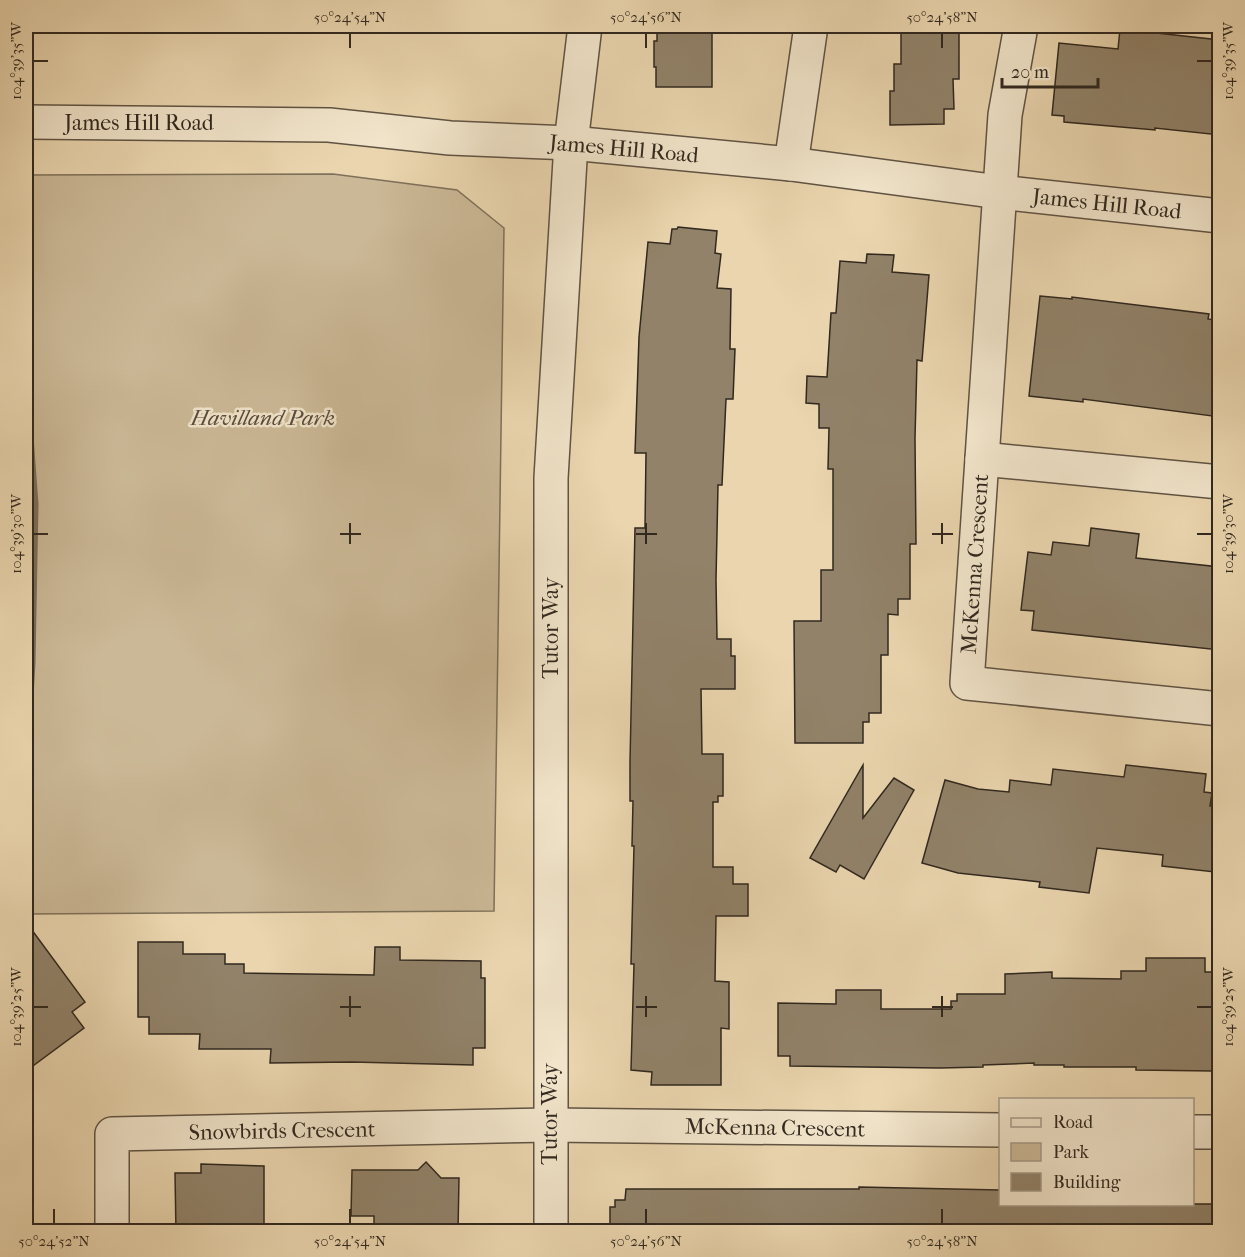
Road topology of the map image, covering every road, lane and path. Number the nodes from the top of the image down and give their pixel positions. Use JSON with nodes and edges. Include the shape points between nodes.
{"nodes":[{"id":1,"x":585,"y":26,"type":"edge"},
{"id":2,"x":811,"y":26,"type":"edge"},
{"id":3,"x":1021,"y":26,"type":"edge"},
{"id":4,"x":26,"y":122,"type":"edge"},
{"id":5,"x":571,"y":143,"type":"junction"},
{"id":6,"x":791,"y":164,"type":"junction"},
{"id":7,"x":999,"y":192,"type":"junction"},
{"id":8,"x":1220,"y":216,"type":"edge"},
{"id":9,"x":982,"y":459,"type":"junction"},
{"id":10,"x":1220,"y":482,"type":"edge"},
{"id":11,"x":1220,"y":709,"type":"edge"},
{"id":12,"x":550,"y":1125,"type":"junction"},
{"id":13,"x":999,"y":1130,"type":"edge"},
{"id":14,"x":1194,"y":1132,"type":"edge"},
{"id":15,"x":1220,"y":1132,"type":"edge"},
{"id":16,"x":112,"y":1232,"type":"edge"},
{"id":17,"x":551,"y":1232,"type":"edge"}],
"edges":[{"from":1,"to":5,"type":"street","name":"Tutor Way"},
{"from":2,"to":6,"type":"street"},
{"from":3,"to":7,"type":"street","name":"McKenna Crescent","via":[[1005,116]]},
{"from":4,"to":5,"type":"street","name":"James Hill Road","via":[[329,125],[450,138]]},
{"from":5,"to":6,"type":"street","name":"James Hill Road"},
{"from":5,"to":12,"type":"street","name":"Tutor Way","via":[[552,478]]},
{"from":6,"to":7,"type":"street","name":"James Hill Road"},
{"from":7,"to":8,"type":"street","name":"James Hill Road"},
{"from":7,"to":9,"type":"street","name":"McKenna Crescent"},
{"from":9,"to":10,"type":"street"},
{"from":9,"to":11,"type":"street","name":"McKenna Crescent","via":[[967,683]]},
{"from":12,"to":13,"type":"street","name":"McKenna Crescent"},
{"from":12,"to":16,"type":"street","name":"Snowbirds Crescent","via":[[112,1134]]},
{"from":12,"to":17,"type":"street","name":"Tutor Way"},
{"from":14,"to":15,"type":"street"}]}
